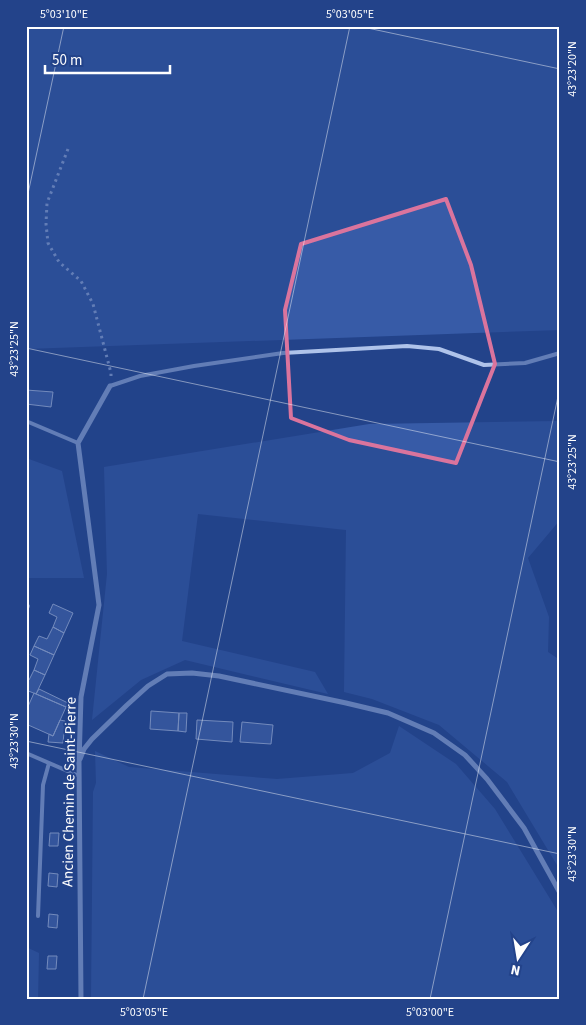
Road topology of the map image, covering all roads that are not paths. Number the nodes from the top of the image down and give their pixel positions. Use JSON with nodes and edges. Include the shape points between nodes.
{"nodes":[{"id":1,"x":560,"y":352,"type":"edge"},
{"id":2,"x":110,"y":386,"type":"joint"},
{"id":3,"x":26,"y":421,"type":"edge"},
{"id":4,"x":78,"y":443,"type":"junction"},
{"id":5,"x":26,"y":753,"type":"edge"},
{"id":6,"x":79,"y":762,"type":"junction"},
{"id":7,"x":49,"y":763,"type":"junction"},
{"id":8,"x":79,"y":776,"type":"junction"},
{"id":9,"x":560,"y":893,"type":"edge"},
{"id":10,"x":38,"y":916,"type":"dead end"},
{"id":11,"x":81,"y":999,"type":"edge"}],
"edges":[{"from":1,"to":2,"type":"lane","via":[[525,363],[484,364],[439,349],[408,346],[283,353],[140,376]]},
{"from":2,"to":4,"type":"street"},
{"from":3,"to":4,"type":"lane"},
{"from":4,"to":6,"type":"street","name":"Ancien Chemin de Saint-Pierre","via":[[99,605],[81,697]]},
{"from":5,"to":7,"type":"lane"},
{"from":6,"to":8,"type":"street","name":"Ancien Chemin de Saint-Pierre"},
{"from":6,"to":9,"type":"street","via":[[92,739],[148,686],[167,674],[219,676],[388,713],[434,734],[464,755],[487,779],[524,828]]},
{"from":7,"to":8,"type":"lane"},
{"from":7,"to":10,"type":"lane","via":[[43,784]]},
{"from":8,"to":11,"type":"street","name":"Ancien Chemin de Saint-Pierre"}]}
